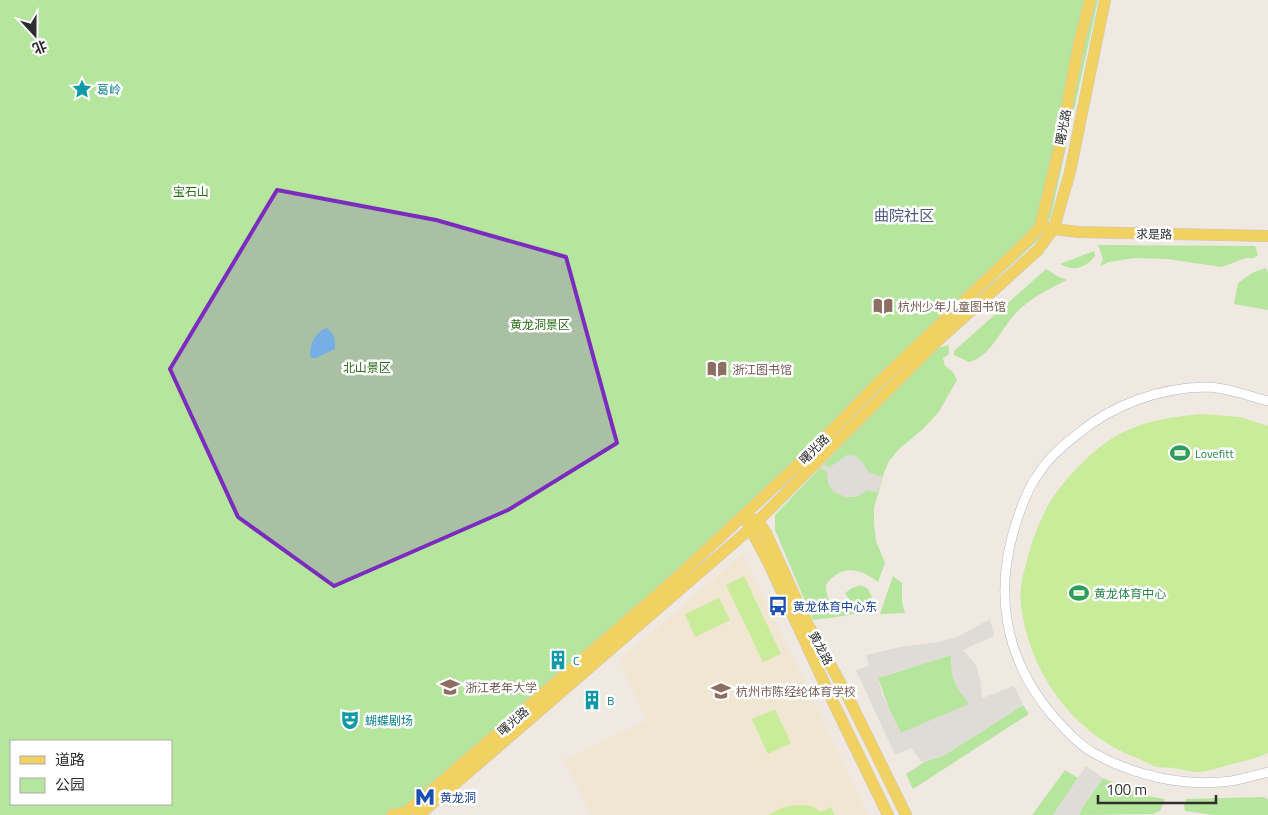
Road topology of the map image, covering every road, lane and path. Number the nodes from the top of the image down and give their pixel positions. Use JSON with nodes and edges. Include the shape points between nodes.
{"nodes":[{"id":1,"x":1090,"y":0,"type":"edge"},
{"id":2,"x":1105,"y":0,"type":"edge"},
{"id":3,"x":1040,"y":227,"type":"junction"},
{"id":4,"x":1054,"y":228,"type":"junction"},
{"id":5,"x":1268,"y":236,"type":"edge"},
{"id":6,"x":1268,"y":401,"type":"edge"},
{"id":7,"x":743,"y":516,"type":"junction"},
{"id":8,"x":754,"y":525,"type":"junction"},
{"id":9,"x":1268,"y":772,"type":"edge"},
{"id":10,"x":895,"y":792,"type":"junction"},
{"id":11,"x":880,"y":800,"type":"junction"},
{"id":12,"x":405,"y":813,"type":"edge"},
{"id":13,"x":392,"y":815,"type":"edge"},
{"id":14,"x":419,"y":815,"type":"edge"},
{"id":15,"x":888,"y":815,"type":"edge"},
{"id":16,"x":906,"y":815,"type":"edge"}],
"edges":[{"from":1,"to":3,"type":"main road","name":"曙光路"},
{"from":2,"to":4,"type":"main road","name":"曙光路","via":[[1070,172]]},
{"from":3,"to":4,"type":"main road","name":"求是路"},
{"from":3,"to":7,"type":"main road","name":"曙光路"},
{"from":4,"to":5,"type":"main road","name":"求是路","via":[[1078,232]]},
{"from":4,"to":8,"type":"main road","name":"曙光路","via":[[1038,250],[933,345]]},
{"from":6,"to":9,"type":"street","via":[[1206,387],[1163,391],[1123,405],[1093,422],[1051,456],[1024,499],[1005,565],[1004,594],[1008,630],[1027,679],[1058,721],[1092,752],[1133,770],[1177,781],[1231,781]]},
{"from":7,"to":8,"type":"main road"},
{"from":7,"to":12,"type":"main road","name":"曙光路","via":[[672,582]]},
{"from":8,"to":10,"type":"main road","name":"黄龙路","via":[[766,533],[807,623]]},
{"from":8,"to":11,"type":"main road","name":"黄龙路"},
{"from":8,"to":14,"type":"main road","name":"曙光路"},
{"from":10,"to":11,"type":"main road","via":[[884,788]]},
{"from":10,"to":16,"type":"main road","name":"黄龙路"},
{"from":11,"to":15,"type":"main road","name":"黄龙路"},
{"from":12,"to":13,"type":"main road"}]}
